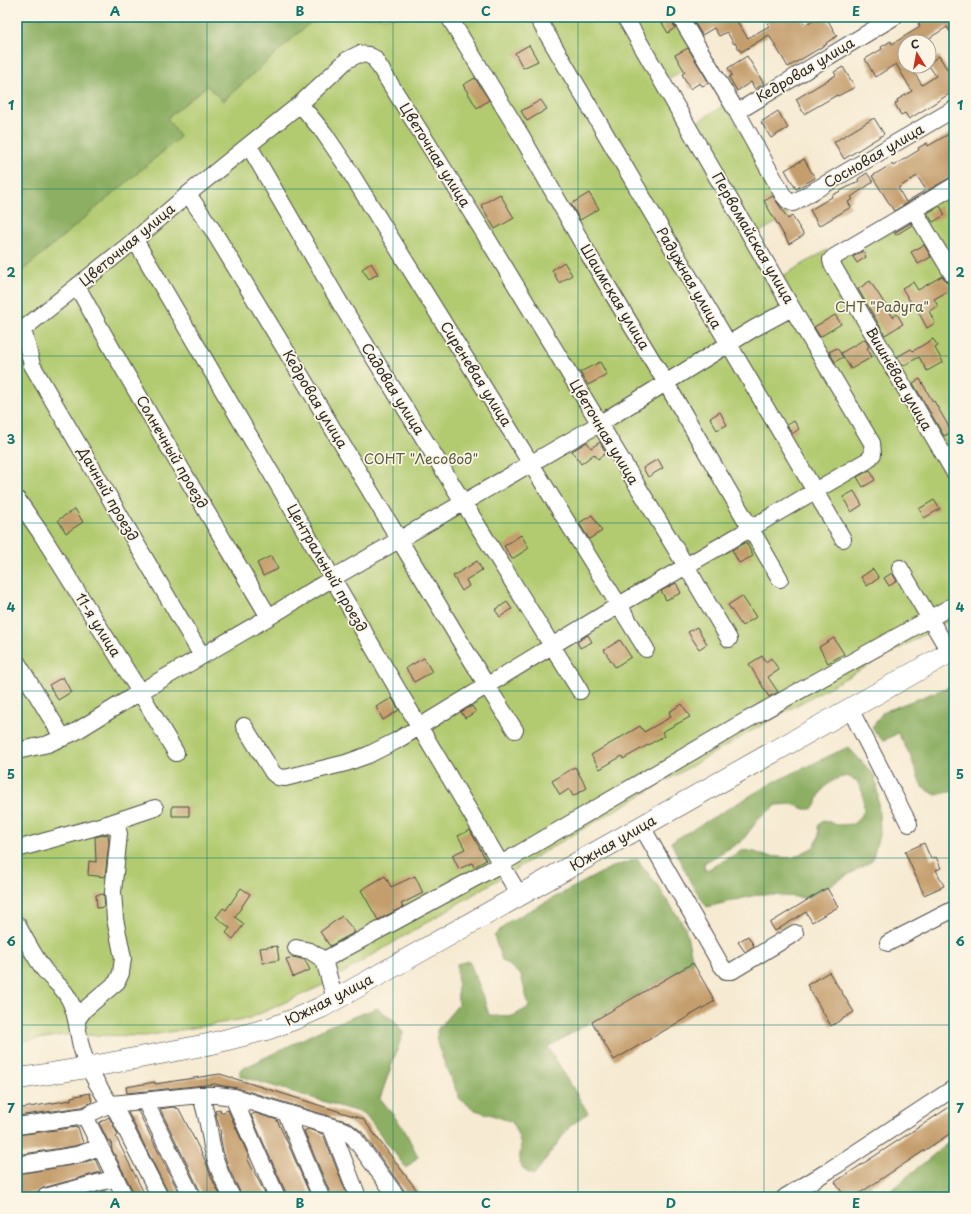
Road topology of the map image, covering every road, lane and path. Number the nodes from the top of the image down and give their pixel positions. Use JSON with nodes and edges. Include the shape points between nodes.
{"nodes":[{"id":1,"x":449,"y":17,"type":"edge"},
{"id":2,"x":537,"y":17,"type":"edge"},
{"id":3,"x":625,"y":17,"type":"edge"},
{"id":4,"x":680,"y":17,"type":"edge"},
{"id":5,"x":894,"y":17,"type":"edge"},
{"id":6,"x":300,"y":104,"type":"junction"},
{"id":7,"x":954,"y":109,"type":"edge"},
{"id":8,"x":737,"y":112,"type":"junction"},
{"id":9,"x":249,"y":146,"type":"junction"},
{"id":10,"x":954,"y":186,"type":"edge"},
{"id":11,"x":188,"y":194,"type":"junction"},
{"id":12,"x":914,"y":210,"type":"junction"},
{"id":13,"x":135,"y":240,"type":"junction"},
{"id":14,"x":948,"y":255,"type":"edge"},
{"id":15,"x":954,"y":277,"type":"edge"},
{"id":16,"x":77,"y":286,"type":"junction"},
{"id":17,"x":792,"y":308,"type":"junction"},
{"id":18,"x":20,"y":331,"type":"edge"},
{"id":19,"x":728,"y":344,"type":"junction"},
{"id":20,"x":666,"y":383,"type":"junction"},
{"id":21,"x":599,"y":424,"type":"junction"},
{"id":22,"x":532,"y":463,"type":"junction"},
{"id":23,"x":954,"y":472,"type":"edge"},
{"id":24,"x":815,"y":491,"type":"junction"},
{"id":25,"x":17,"y":499,"type":"edge"},
{"id":26,"x":463,"y":502,"type":"junction"},
{"id":27,"x":750,"y":528,"type":"junction"},
{"id":28,"x":399,"y":540,"type":"junction"},
{"id":29,"x":843,"y":540,"type":"dead end"},
{"id":30,"x":686,"y":566,"type":"junction"},
{"id":31,"x":900,"y":568,"type":"dead end"},
{"id":32,"x":333,"y":578,"type":"junction"},
{"id":33,"x":780,"y":579,"type":"dead end"},
{"id":34,"x":618,"y":605,"type":"junction"},
{"id":35,"x":954,"y":605,"type":"edge"},
{"id":36,"x":269,"y":617,"type":"junction"},
{"id":37,"x":930,"y":618,"type":"junction"},
{"id":38,"x":729,"y":639,"type":"dead end"},
{"id":39,"x":552,"y":644,"type":"junction"},
{"id":40,"x":646,"y":649,"type":"dead end"},
{"id":41,"x":952,"y":652,"type":"edge"},
{"id":42,"x":202,"y":656,"type":"junction"},
{"id":43,"x":17,"y":662,"type":"edge"},
{"id":44,"x":487,"y":686,"type":"junction"},
{"id":45,"x":580,"y":691,"type":"dead end"},
{"id":46,"x":140,"y":692,"type":"junction"},
{"id":47,"x":850,"y":709,"type":"junction"},
{"id":48,"x":244,"y":726,"type":"dead end"},
{"id":49,"x":419,"y":726,"type":"junction"},
{"id":50,"x":515,"y":730,"type":"dead end"},
{"id":51,"x":63,"y":738,"type":"junction"},
{"id":52,"x":17,"y":751,"type":"edge"},
{"id":53,"x":176,"y":752,"type":"dead end"},
{"id":54,"x":155,"y":808,"type":"dead end"},
{"id":55,"x":108,"y":824,"type":"junction"},
{"id":56,"x":909,"y":824,"type":"dead end"},
{"id":57,"x":642,"y":827,"type":"junction"},
{"id":58,"x":17,"y":849,"type":"edge"},
{"id":59,"x":501,"y":864,"type":"junction"},
{"id":60,"x":520,"y":896,"type":"junction"},
{"id":61,"x":954,"y":908,"type":"edge"},
{"id":62,"x":17,"y":924,"type":"edge"},
{"id":63,"x":795,"y":933,"type":"dead end"},
{"id":64,"x":888,"y":943,"type":"dead end"},
{"id":65,"x":296,"y":948,"type":"dead end"},
{"id":66,"x":324,"y":960,"type":"junction"},
{"id":67,"x":335,"y":1000,"type":"junction"},
{"id":68,"x":77,"y":1020,"type":"junction"},
{"id":69,"x":90,"y":1067,"type":"junction"},
{"id":70,"x":17,"y":1079,"type":"edge"},
{"id":71,"x":954,"y":1088,"type":"edge"},
{"id":72,"x":200,"y":1095,"type":"junction"},
{"id":73,"x":145,"y":1101,"type":"junction"},
{"id":74,"x":235,"y":1102,"type":"dead end"},
{"id":75,"x":110,"y":1104,"type":"junction"},
{"id":76,"x":286,"y":1113,"type":"junction"},
{"id":77,"x":85,"y":1116,"type":"junction"},
{"id":78,"x":17,"y":1126,"type":"edge"},
{"id":79,"x":331,"y":1127,"type":"junction"},
{"id":80,"x":100,"y":1147,"type":"junction"},
{"id":81,"x":17,"y":1165,"type":"edge"},
{"id":82,"x":116,"y":1178,"type":"junction"},
{"id":83,"x":45,"y":1197,"type":"edge"},
{"id":84,"x":125,"y":1197,"type":"edge"},
{"id":85,"x":160,"y":1197,"type":"edge"},
{"id":86,"x":192,"y":1197,"type":"edge"},
{"id":87,"x":232,"y":1197,"type":"edge"},
{"id":88,"x":277,"y":1197,"type":"edge"},
{"id":89,"x":321,"y":1197,"type":"edge"},
{"id":90,"x":358,"y":1197,"type":"edge"},
{"id":91,"x":397,"y":1197,"type":"edge"},
{"id":92,"x":785,"y":1197,"type":"edge"}],
"edges":[{"from":1,"to":20,"type":"street","name":"Шаимская улица"},
{"from":2,"to":19,"type":"street","name":"Радужная улица"},
{"from":3,"to":17,"type":"street","name":"Первомайская улица"},
{"from":4,"to":8,"type":"street"},
{"from":5,"to":8,"type":"street","name":"Кедровая улица"},
{"from":6,"to":9,"type":"street","name":"Цветочная улица"},
{"from":6,"to":21,"type":"street","name":"Цветочная улица","via":[[347,60],[359,54],[374,58],[481,228]]},
{"from":6,"to":22,"type":"street","name":"Сиреневая улица","via":[[346,164]]},
{"from":7,"to":8,"type":"street","name":"Сосновая улица","via":[[793,203],[783,195]]},
{"from":9,"to":11,"type":"street","name":"Цветочная улица"},
{"from":9,"to":26,"type":"street","name":"Садовая улица","via":[[340,303]]},
{"from":10,"to":12,"type":"street"},
{"from":11,"to":13,"type":"street","name":"Цветочная улица"},
{"from":11,"to":28,"type":"street","name":"Кедровая улица","via":[[212,229]]},
{"from":12,"to":14,"type":"street"},
{"from":12,"to":23,"type":"street","name":"Вишнёвая улица","via":[[831,260]]},
{"from":13,"to":16,"type":"street","name":"Цветочная улица"},
{"from":13,"to":32,"type":"street","name":"Центральный проезд"},
{"from":14,"to":15,"type":"street"},
{"from":16,"to":18,"type":"street","name":"Цветочная улица"},
{"from":16,"to":36,"type":"street","name":"Солнечный проезд"},
{"from":17,"to":19,"type":"street"},
{"from":17,"to":24,"type":"street","name":"Первомайская улица","via":[[872,443],[873,454],[868,460]]},
{"from":18,"to":42,"type":"street","name":"Дачный проезд","via":[[32,365]]},
{"from":19,"to":20,"type":"street"},
{"from":19,"to":24,"type":"street","name":"Радужная улица"},
{"from":20,"to":21,"type":"street"},
{"from":20,"to":27,"type":"street","name":"Шаимская улица"},
{"from":21,"to":22,"type":"street"},
{"from":21,"to":30,"type":"street","name":"Цветочная улица"},
{"from":22,"to":26,"type":"street"},
{"from":22,"to":34,"type":"street","name":"Сиреневая улица"},
{"from":24,"to":27,"type":"street"},
{"from":24,"to":29,"type":"street","name":"Радужная улица"},
{"from":25,"to":46,"type":"street","name":"11-я улица"},
{"from":26,"to":28,"type":"street"},
{"from":26,"to":39,"type":"street","name":"Садовая улица"},
{"from":27,"to":30,"type":"street"},
{"from":27,"to":33,"type":"street","name":"Шаимская улица"},
{"from":28,"to":32,"type":"street"},
{"from":28,"to":44,"type":"street","name":"Кедровая улица"},
{"from":30,"to":34,"type":"street"},
{"from":30,"to":38,"type":"street","name":"Цветочная улица"},
{"from":31,"to":37,"type":"street"},
{"from":32,"to":36,"type":"street"},
{"from":32,"to":49,"type":"street","name":"Центральный проезд"},
{"from":34,"to":39,"type":"street"},
{"from":34,"to":40,"type":"street","name":"Сиреневая улица"},
{"from":35,"to":37,"type":"street"},
{"from":36,"to":42,"type":"street"},
{"from":37,"to":41,"type":"street"},
{"from":37,"to":59,"type":"street","via":[[738,725]]},
{"from":39,"to":44,"type":"street"},
{"from":39,"to":45,"type":"street","name":"Садовая улица"},
{"from":41,"to":47,"type":"main road","name":"Южная улица"},
{"from":42,"to":46,"type":"street"},
{"from":43,"to":51,"type":"street"},
{"from":44,"to":49,"type":"street"},
{"from":44,"to":50,"type":"street","name":"Кедровая улица"},
{"from":46,"to":51,"type":"street"},
{"from":46,"to":53,"type":"street","name":"11-я улица"},
{"from":47,"to":56,"type":"street"},
{"from":47,"to":57,"type":"main road","name":"Южная улица"},
{"from":48,"to":49,"type":"street","via":[[273,773],[285,778],[368,755]]},
{"from":49,"to":59,"type":"street","name":"Центральный проезд"},
{"from":51,"to":52,"type":"street"},
{"from":54,"to":55,"type":"street"},
{"from":55,"to":58,"type":"street"},
{"from":55,"to":68,"type":"street","via":[[114,824],[119,834],[113,892],[115,919],[123,958],[121,973],[117,982],[84,1010]]},
{"from":57,"to":60,"type":"main road","name":"Южная улица"},
{"from":57,"to":63,"type":"street","via":[[726,971],[732,972]]},
{"from":59,"to":60,"type":"street","name":"Центральный проезд"},
{"from":59,"to":66,"type":"street"},
{"from":60,"to":67,"type":"main road","name":"Южная улица"},
{"from":61,"to":64,"type":"street"},
{"from":62,"to":68,"type":"street","via":[[46,972],[69,997]]},
{"from":65,"to":66,"type":"street","via":[[310,951]]},
{"from":66,"to":67,"type":"street"},
{"from":67,"to":69,"type":"main road","name":"Южная улица","via":[[268,1029],[210,1044]]},
{"from":68,"to":69,"type":"street","via":[[81,1046]]},
{"from":69,"to":70,"type":"main road","name":"Южная улица"},
{"from":69,"to":75,"type":"street"},
{"from":71,"to":92,"type":"street"},
{"from":72,"to":73,"type":"street"},
{"from":72,"to":76,"type":"street","via":[[234,1097]]},
{"from":72,"to":87,"type":"street","via":[[205,1108],[212,1148]]},
{"from":73,"to":75,"type":"street"},
{"from":73,"to":86,"type":"street"},
{"from":74,"to":88,"type":"street"},
{"from":75,"to":77,"type":"street"},
{"from":75,"to":85,"type":"street","via":[[117,1112]]},
{"from":76,"to":79,"type":"street"},
{"from":76,"to":89,"type":"street"},
{"from":77,"to":78,"type":"street"},
{"from":77,"to":80,"type":"street"},
{"from":79,"to":90,"type":"street"},
{"from":79,"to":91,"type":"street","via":[[346,1131],[354,1138]]},
{"from":80,"to":81,"type":"street","via":[[77,1155]]},
{"from":80,"to":82,"type":"street"},
{"from":82,"to":83,"type":"street"},
{"from":82,"to":84,"type":"street"}]}
